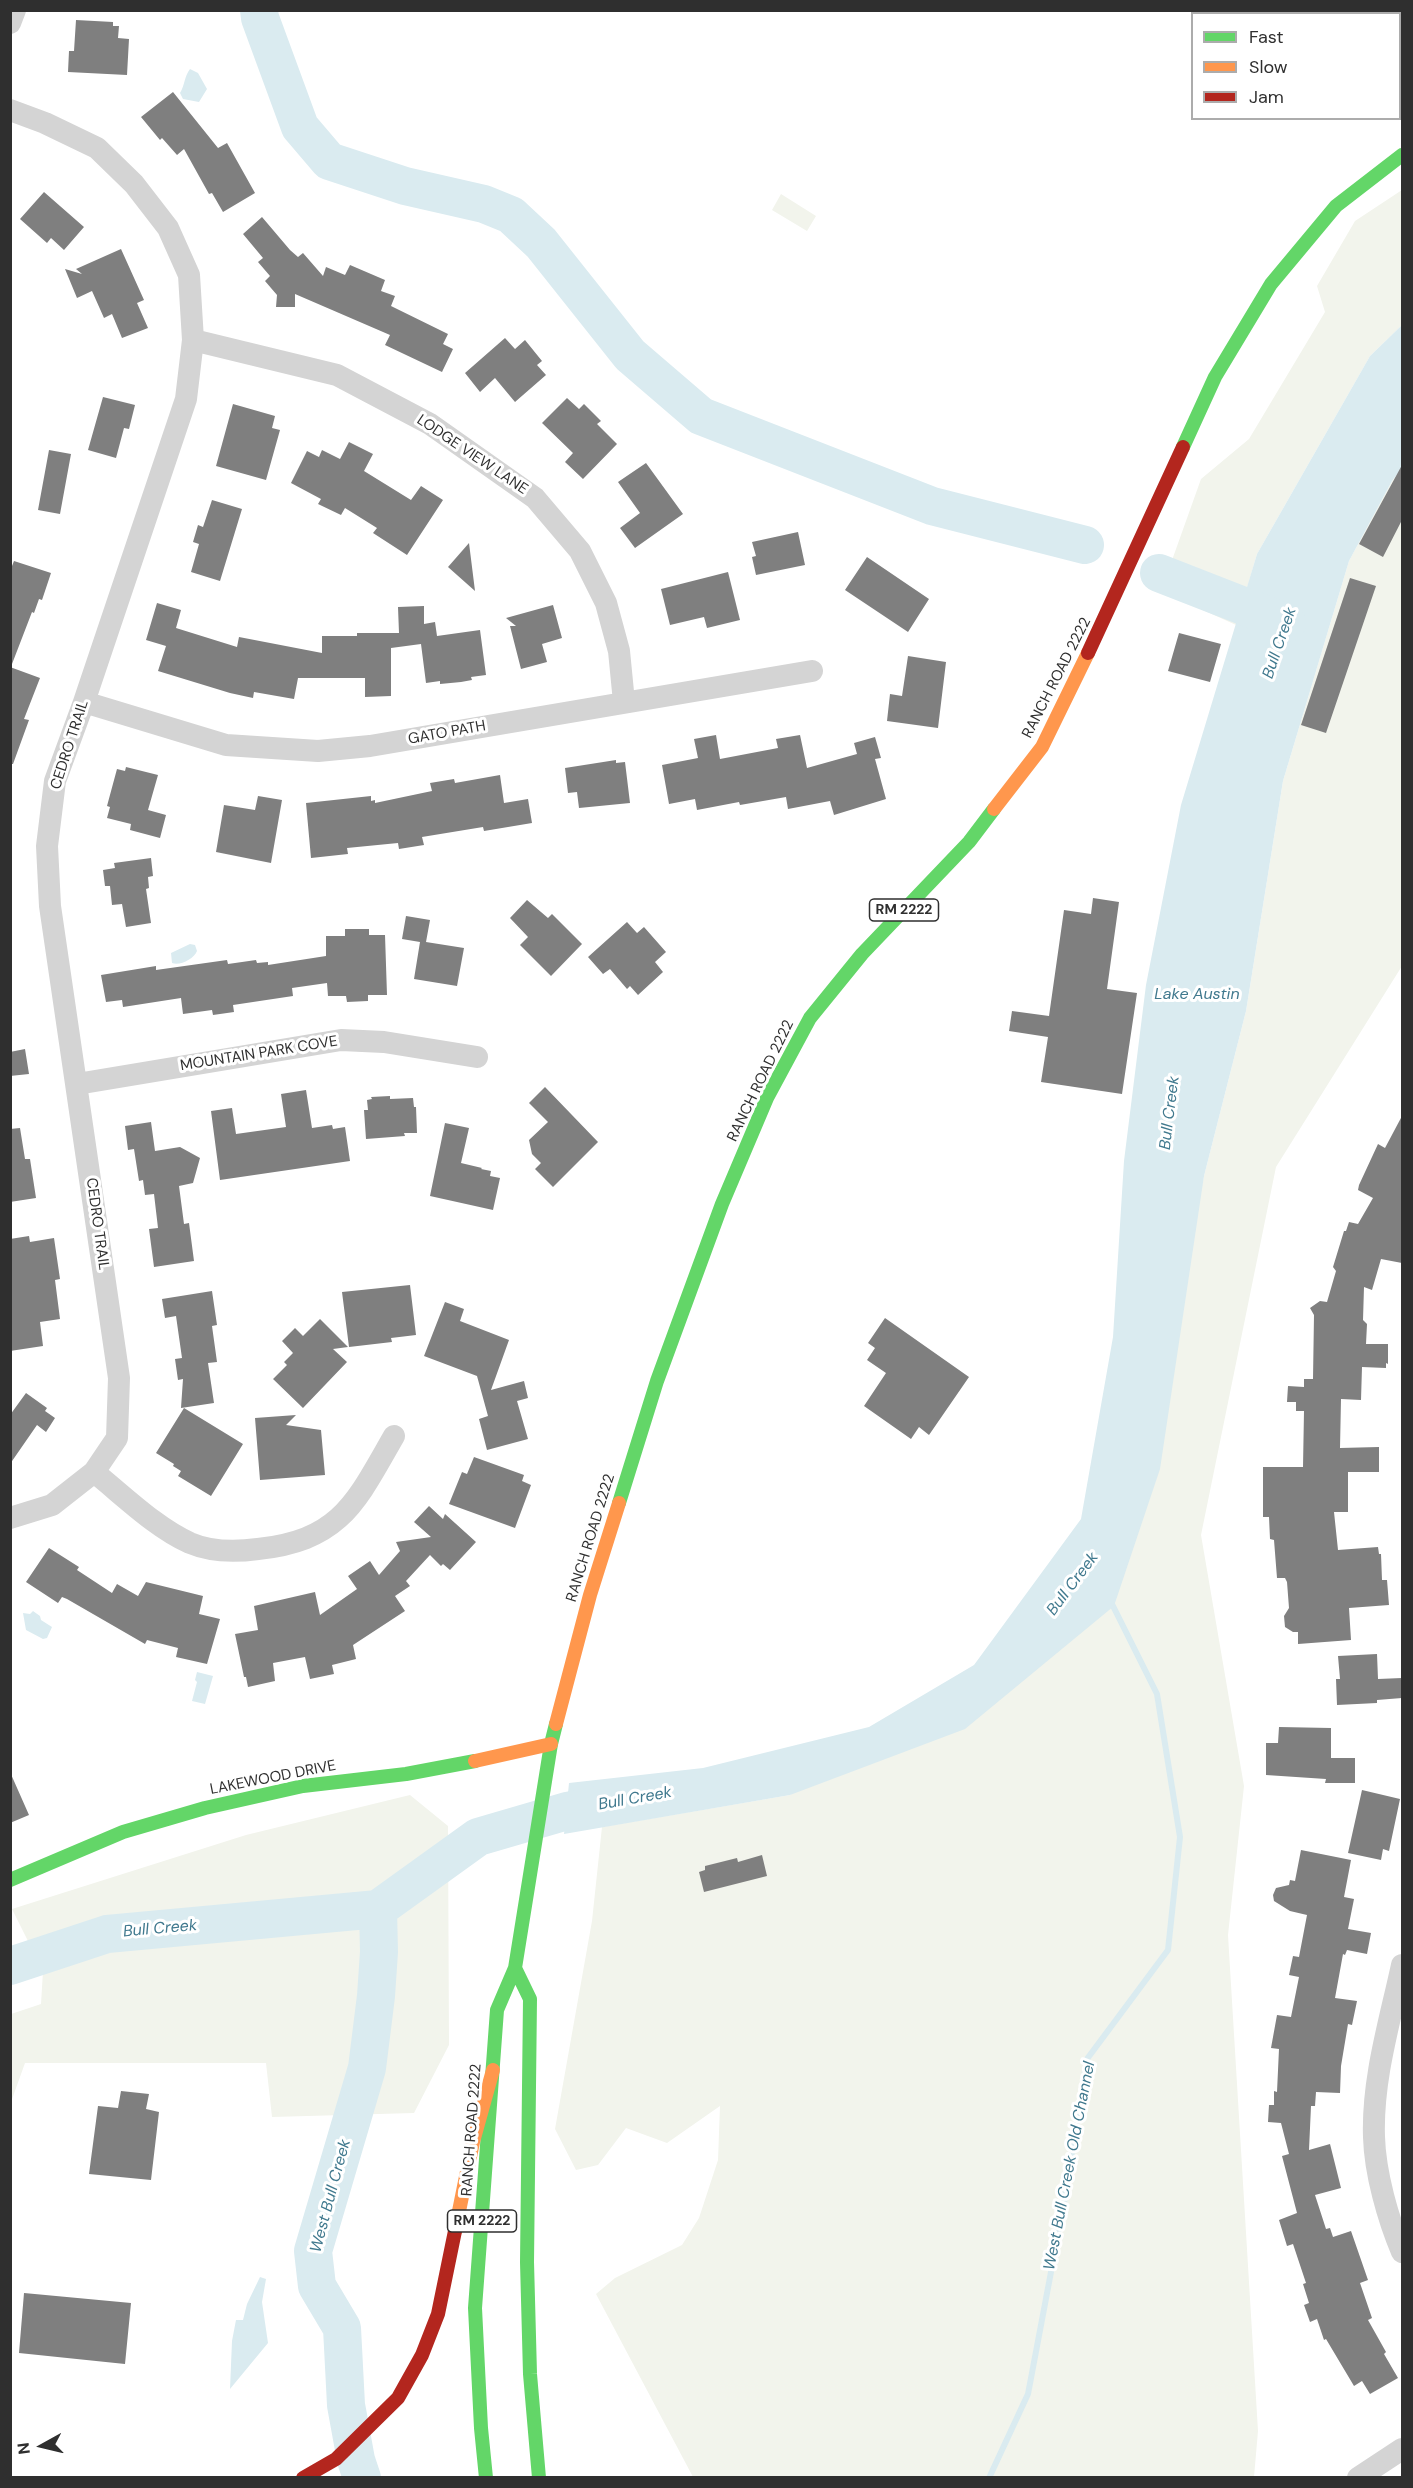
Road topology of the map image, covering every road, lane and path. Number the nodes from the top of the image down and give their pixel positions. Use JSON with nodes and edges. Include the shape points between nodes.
{"nodes":[{"id":1,"x":15,"y":10,"type":"edge"},
{"id":2,"x":10,"y":23,"type":"edge"},
{"id":3,"x":10,"y":110,"type":"edge"},
{"id":4,"x":1402,"y":155,"type":"edge"},
{"id":5,"x":193,"y":340,"type":"junction"},
{"id":6,"x":812,"y":671,"type":"dead end"},
{"id":7,"x":84,"y":702,"type":"junction"},
{"id":8,"x":624,"y":702,"type":"junction"},
{"id":9,"x":477,"y":1057,"type":"dead end"},
{"id":10,"x":77,"y":1084,"type":"junction"},
{"id":11,"x":393,"y":1436,"type":"dead end"},
{"id":12,"x":94,"y":1472,"type":"junction"},
{"id":13,"x":10,"y":1518,"type":"edge"},
{"id":14,"x":551,"y":1744,"type":"junction"},
{"id":15,"x":10,"y":1880,"type":"edge"},
{"id":16,"x":1402,"y":1965,"type":"edge"},
{"id":17,"x":515,"y":1968,"type":"junction"},
{"id":18,"x":493,"y":2070,"type":"junction"},
{"id":19,"x":1402,"y":2252,"type":"edge"},
{"id":20,"x":1402,"y":2449,"type":"edge"},
{"id":21,"x":303,"y":2478,"type":"edge"},
{"id":22,"x":486,"y":2478,"type":"edge"},
{"id":23,"x":539,"y":2478,"type":"edge"},
{"id":24,"x":1358,"y":2478,"type":"edge"}],
"edges":[{"from":1,"to":2,"type":"street"},
{"from":3,"to":5,"type":"street","name":"CEDRO TRAIL","via":[[97,148],[134,184],[168,228],[189,275]]},
{"from":4,"to":14,"type":"main road","name":"RANCH ROAD 2222","number":"RM 2222","via":[[1336,206],[1271,284],[1215,376],[1102,626],[1042,747],[969,842],[862,954],[810,1018],[772,1088],[722,1204],[657,1381],[590,1595]]},
{"from":5,"to":7,"type":"street","name":"CEDRO TRAIL","via":[[186,399]]},
{"from":5,"to":8,"type":"street","name":"LODGE VIEW LANE","via":[[337,375],[430,424],[535,498],[580,551],[606,603],[619,651]]},
{"from":6,"to":8,"type":"street","name":"GATO PATH"},
{"from":7,"to":8,"type":"street","name":"GATO PATH","via":[[226,745],[318,751],[370,746]]},
{"from":7,"to":10,"type":"street","name":"CEDRO TRAIL","via":[[55,781],[47,846],[50,906]]},
{"from":9,"to":10,"type":"street","name":"MOUNTAIN PARK COVE","via":[[384,1042],[341,1040]]},
{"from":10,"to":12,"type":"street","name":"CEDRO TRAIL","via":[[119,1378],[117,1438]]},
{"from":11,"to":12,"type":"street","via":[[360,1495],[339,1519],[287,1546],[234,1552],[191,1543]]},
{"from":12,"to":13,"type":"street","name":"CEDRO TRAIL","via":[[52,1505]]},
{"from":14,"to":15,"type":"main road","name":"LAKEWOOD DRIVE","via":[[406,1774],[303,1786],[206,1808],[123,1832]]},
{"from":14,"to":17,"type":"main road","name":"RANCH ROAD 2222","number":"RM 2222"},
{"from":16,"to":19,"type":"street","via":[[1376,2094],[1374,2138],[1382,2188]]},
{"from":17,"to":18,"type":"main road","name":"RANCH ROAD 2222","number":"RM 2222","via":[[497,2010]]},
{"from":17,"to":23,"type":"main road","number":"RM 2222","via":[[530,1999],[528,2294]]},
{"from":18,"to":21,"type":"main road","via":[[473,2142],[438,2314],[422,2355],[398,2398],[336,2459]]},
{"from":18,"to":22,"type":"main road","name":"RANCH ROAD 2222","number":"RM 2222","via":[[475,2308]]},
{"from":20,"to":24,"type":"street"}]}
